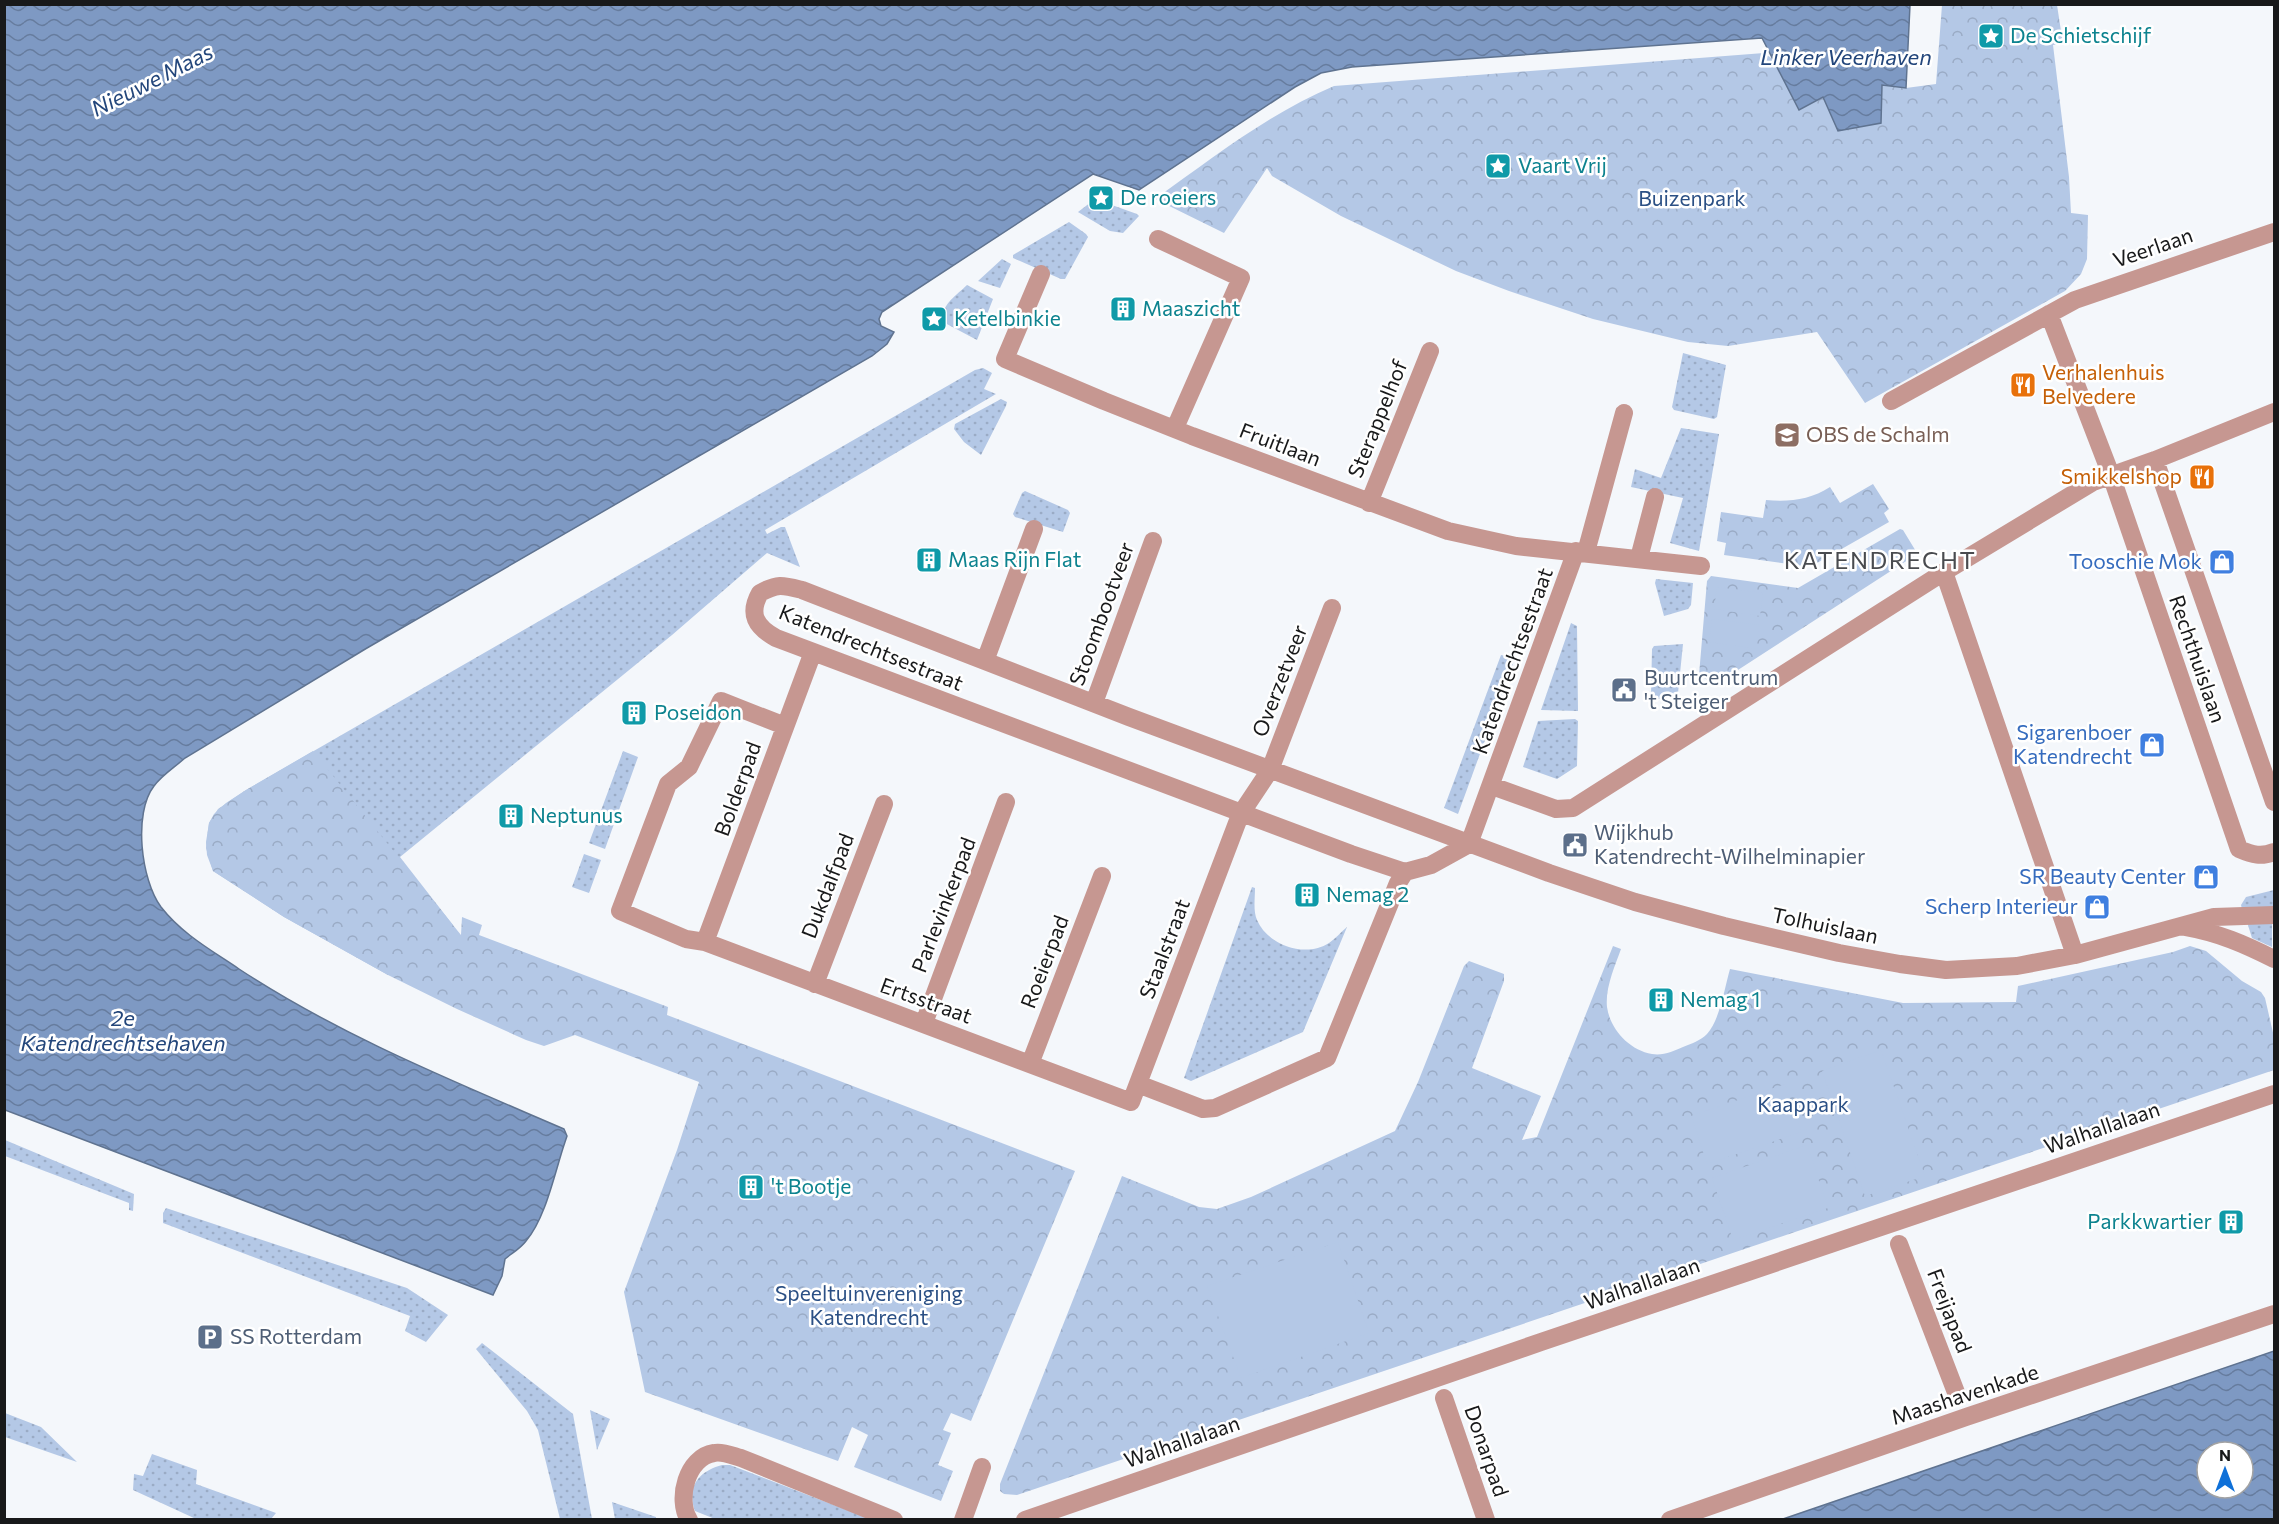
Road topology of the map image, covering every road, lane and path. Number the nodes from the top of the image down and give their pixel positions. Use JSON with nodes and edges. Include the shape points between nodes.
{"nodes":[{"id":1,"x":2274,"y":232,"type":"edge"},
{"id":2,"x":1158,"y":239,"type":"dead end"},
{"id":3,"x":1041,"y":274,"type":"dead end"},
{"id":4,"x":2049,"y":314,"type":"junction"},
{"id":5,"x":1430,"y":351,"type":"dead end"},
{"id":6,"x":1891,"y":401,"type":"dead end"},
{"id":7,"x":2274,"y":412,"type":"edge"},
{"id":8,"x":1624,"y":413,"type":"dead end"},
{"id":9,"x":1175,"y":428,"type":"junction"},
{"id":10,"x":2155,"y":460,"type":"junction"},
{"id":11,"x":2111,"y":475,"type":"junction"},
{"id":12,"x":1654,"y":497,"type":"dead end"},
{"id":13,"x":1369,"y":503,"type":"junction"},
{"id":14,"x":1034,"y":530,"type":"dead end"},
{"id":15,"x":1153,"y":541,"type":"dead end"},
{"id":16,"x":1581,"y":551,"type":"junction"},
{"id":17,"x":1639,"y":558,"type":"junction"},
{"id":18,"x":1701,"y":566,"type":"dead end"},
{"id":19,"x":1944,"y":572,"type":"junction"},
{"id":20,"x":1332,"y":608,"type":"dead end"},
{"id":21,"x":813,"y":652,"type":"junction"},
{"id":22,"x":985,"y":661,"type":"junction"},
{"id":23,"x":1094,"y":703,"type":"junction"},
{"id":24,"x":785,"y":726,"type":"junction"},
{"id":25,"x":1270,"y":770,"type":"junction"},
{"id":26,"x":1492,"y":786,"type":"junction"},
{"id":27,"x":1006,"y":802,"type":"dead end"},
{"id":28,"x":2274,"y":802,"type":"edge"},
{"id":29,"x":884,"y":804,"type":"dead end"},
{"id":30,"x":1242,"y":812,"type":"junction"},
{"id":31,"x":1431,"y":830,"type":"junction"},
{"id":32,"x":1469,"y":844,"type":"junction"},
{"id":33,"x":2274,"y":852,"type":"edge"},
{"id":34,"x":1431,"y":865,"type":"junction"},
{"id":35,"x":1405,"y":872,"type":"junction"},
{"id":36,"x":1102,"y":876,"type":"dead end"},
{"id":37,"x":2274,"y":915,"type":"edge"},
{"id":38,"x":2180,"y":926,"type":"junction"},
{"id":39,"x":705,"y":942,"type":"junction"},
{"id":40,"x":2075,"y":955,"type":"junction"},
{"id":41,"x":2274,"y":959,"type":"edge"},
{"id":42,"x":815,"y":984,"type":"junction"},
{"id":43,"x":924,"y":1023,"type":"junction"},
{"id":44,"x":1030,"y":1064,"type":"junction"},
{"id":45,"x":1138,"y":1084,"type":"junction"},
{"id":46,"x":2274,"y":1094,"type":"edge"},
{"id":47,"x":1131,"y":1102,"type":"joint"},
{"id":48,"x":1899,"y":1244,"type":"dead end"},
{"id":49,"x":2274,"y":1314,"type":"edge"},
{"id":50,"x":1957,"y":1395,"type":"dead end"},
{"id":51,"x":1444,"y":1398,"type":"dead end"},
{"id":52,"x":982,"y":1467,"type":"dead end"},
{"id":53,"x":689,"y":1520,"type":"edge"},
{"id":54,"x":894,"y":1520,"type":"edge"},
{"id":55,"x":963,"y":1520,"type":"edge"},
{"id":56,"x":1025,"y":1520,"type":"edge"},
{"id":57,"x":1486,"y":1520,"type":"edge"},
{"id":58,"x":1670,"y":1520,"type":"edge"}],
"edges":[{"from":1,"to":4,"type":"street","name":"Veerlaan","via":[[2113,286]]},
{"from":2,"to":9,"type":"street","via":[[1240,278]]},
{"from":3,"to":9,"type":"street","name":"Fruitlaan","via":[[1005,359]]},
{"from":4,"to":6,"type":"street","name":"Veerlaan"},
{"from":4,"to":11,"type":"street","name":"Rechthuislaan"},
{"from":5,"to":13,"type":"street","name":"Sterappelhof"},
{"from":7,"to":10,"type":"street","name":"Katendrechtsestraat"},
{"from":8,"to":16,"type":"street","name":"Katendrechtsestraat"},
{"from":9,"to":13,"type":"street","name":"Fruitlaan"},
{"from":10,"to":11,"type":"street","name":"Katendrechtsestraat"},
{"from":10,"to":28,"type":"street","name":"Rechthuislaan"},
{"from":11,"to":19,"type":"street","name":"Katendrechtsestraat"},
{"from":11,"to":33,"type":"street","name":"Rechthuislaan","via":[[2239,849],[2253,856]]},
{"from":12,"to":17,"type":"street"},
{"from":13,"to":16,"type":"street","name":"Fruitlaan","via":[[1491,542]]},
{"from":14,"to":22,"type":"street"},
{"from":15,"to":23,"type":"street","name":"Stoombootveer"},
{"from":16,"to":17,"type":"street","name":"Fruitlaan"},
{"from":16,"to":26,"type":"street","name":"Katendrechtsestraat"},
{"from":17,"to":18,"type":"street","name":"Fruitlaan"},
{"from":19,"to":26,"type":"street","name":"Katendrechtsestraat","via":[[1573,808],[1556,809]]},
{"from":19,"to":40,"type":"street"},
{"from":20,"to":25,"type":"street","name":"Overzetveer"},
{"from":21,"to":22,"type":"street","name":"Katendrechtsestraat","via":[[776,638],[760,627],[754,610],[760,593],[780,584],[802,590]]},
{"from":21,"to":24,"type":"street","name":"Bolderpad"},
{"from":21,"to":30,"type":"street","name":"Katendrechtsestraat"},
{"from":22,"to":23,"type":"street","name":"Katendrechtsestraat"},
{"from":23,"to":25,"type":"street","name":"Katendrechtsestraat"},
{"from":24,"to":39,"type":"street","name":"Bolderpad"},
{"from":24,"to":39,"type":"street","name":"Ertsstraat","via":[[721,700],[689,767],[668,784],[624,900],[620,911],[686,939]]},
{"from":25,"to":30,"type":"street"},
{"from":25,"to":31,"type":"street","name":"Katendrechtsestraat"},
{"from":26,"to":32,"type":"street","name":"Katendrechtsestraat"},
{"from":27,"to":43,"type":"street","name":"Parlevinkerpad"},
{"from":29,"to":42,"type":"street","name":"Dukdalfpad"},
{"from":30,"to":35,"type":"street","name":"Katendrechtsestraat"},
{"from":30,"to":45,"type":"street","name":"Staalstraat"},
{"from":31,"to":32,"type":"street","name":"Katendrechtsestraat"},
{"from":31,"to":34,"type":"street","via":[[1440,845],[1439,858]]},
{"from":32,"to":34,"type":"street"},
{"from":32,"to":40,"type":"street","name":"Tolhuislaan","via":[[1635,902],[1791,942],[1900,964],[1946,970],[1986,969]]},
{"from":34,"to":35,"type":"street"},
{"from":35,"to":45,"type":"street","via":[[1327,1058],[1215,1108],[1203,1109]]},
{"from":36,"to":44,"type":"street","name":"Roeierpad"},
{"from":37,"to":38,"type":"street","name":"Tolhuislaan","via":[[2214,917]]},
{"from":38,"to":40,"type":"street","name":"Tolhuislaan"},
{"from":38,"to":41,"type":"street","name":"Tolhuislaan","via":[[2236,940]]},
{"from":39,"to":42,"type":"street","name":"Ertsstraat"},
{"from":42,"to":43,"type":"street","name":"Ertsstraat"},
{"from":43,"to":44,"type":"street","name":"Ertsstraat"},
{"from":44,"to":47,"type":"street","name":"Ertsstraat"},
{"from":45,"to":47,"type":"street","name":"Staalstraat"},
{"from":46,"to":56,"type":"street","name":"Walhallalaan"},
{"from":48,"to":50,"type":"street","name":"Freijapad"},
{"from":49,"to":58,"type":"street","name":"Maashavenkade"},
{"from":51,"to":57,"type":"street","name":"Donarpad"},
{"from":52,"to":55,"type":"street"},
{"from":53,"to":54,"type":"street","via":[[684,1508],[689,1474],[702,1458],[716,1452],[741,1458]]}]}
